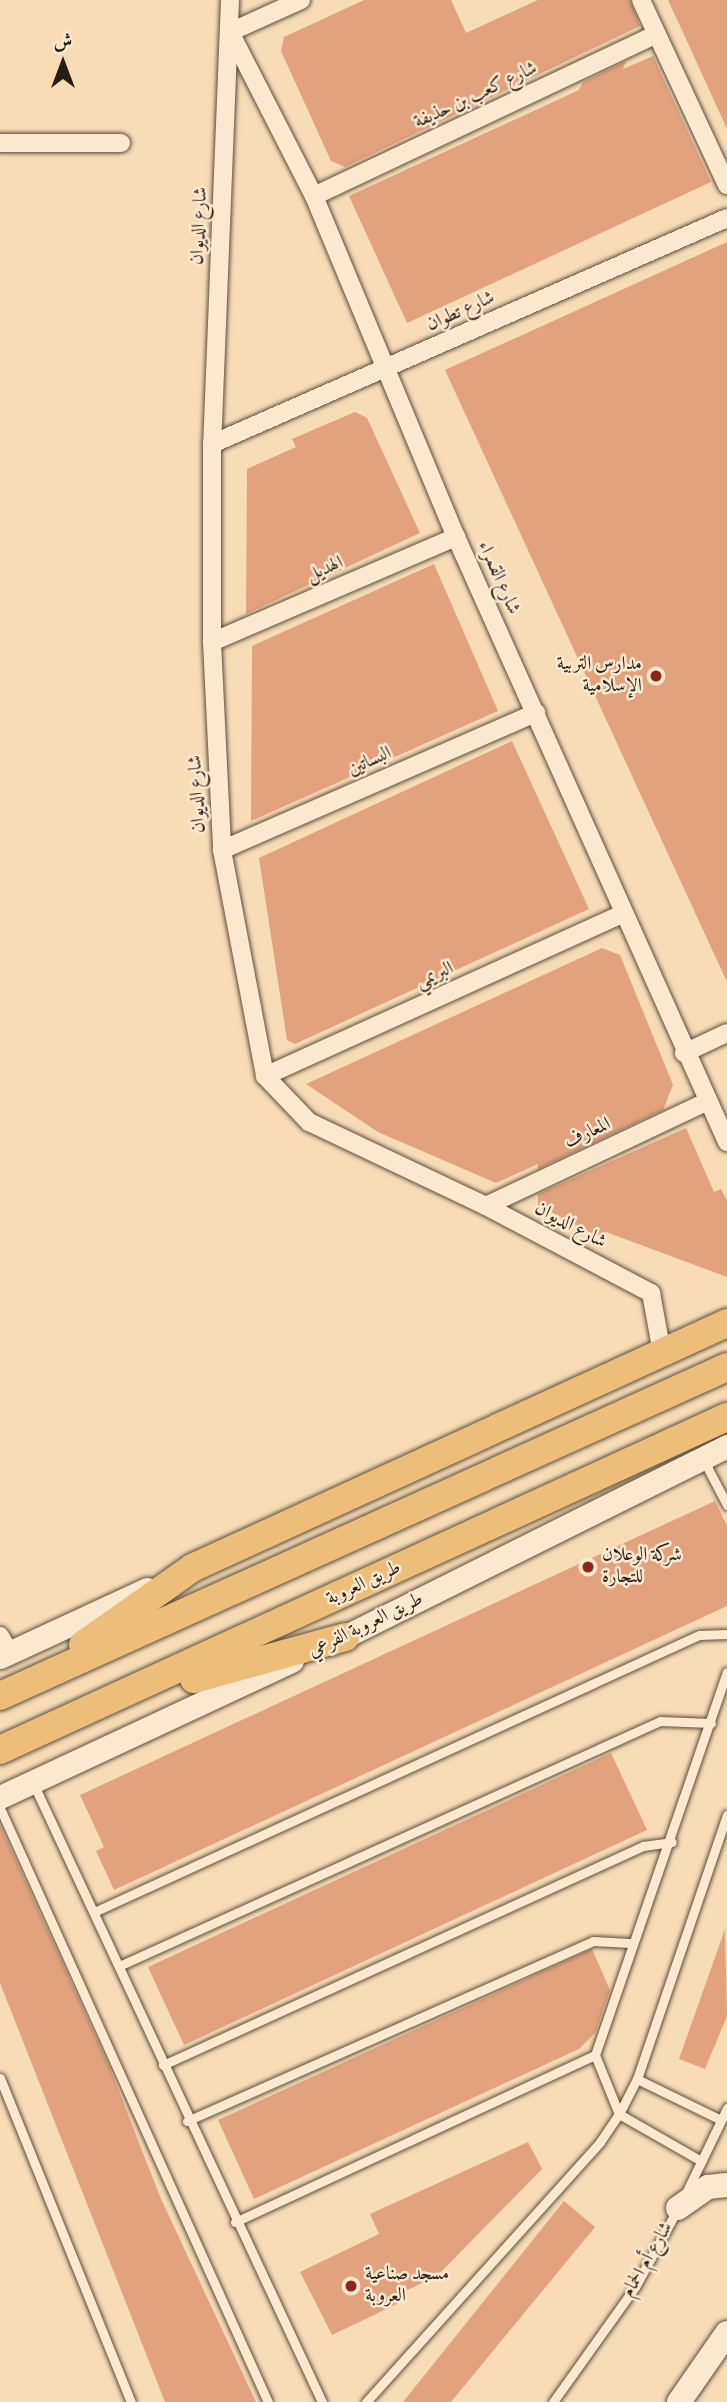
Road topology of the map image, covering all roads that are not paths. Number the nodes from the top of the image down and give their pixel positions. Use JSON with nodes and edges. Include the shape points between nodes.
{"nodes":[{"id":1,"x":230,"y":0,"type":"edge"},
{"id":2,"x":301,"y":0,"type":"edge"},
{"id":3,"x":641,"y":0,"type":"edge"},
{"id":4,"x":230,"y":32,"type":"junction"},
{"id":5,"x":657,"y":34,"type":"junction"},
{"id":6,"x":0,"y":143,"type":"edge"},
{"id":7,"x":121,"y":143,"type":"dead end"},
{"id":8,"x":727,"y":185,"type":"edge"},
{"id":9,"x":314,"y":196,"type":"junction"},
{"id":10,"x":727,"y":218,"type":"edge"},
{"id":11,"x":385,"y":369,"type":"junction"},
{"id":12,"x":212,"y":444,"type":"junction"},
{"id":13,"x":456,"y":537,"type":"junction"},
{"id":14,"x":212,"y":642,"type":"junction"},
{"id":15,"x":536,"y":713,"type":"junction"},
{"id":16,"x":222,"y":850,"type":"junction"},
{"id":17,"x":622,"y":914,"type":"junction"},
{"id":18,"x":727,"y":1033,"type":"edge"},
{"id":19,"x":684,"y":1052,"type":"junction"},
{"id":20,"x":265,"y":1076,"type":"junction"},
{"id":21,"x":708,"y":1101,"type":"junction"},
{"id":22,"x":727,"y":1142,"type":"edge"},
{"id":23,"x":486,"y":1206,"type":"junction"},
{"id":24,"x":727,"y":1323,"type":"edge"},
{"id":25,"x":662,"y":1353,"type":"junction"},
{"id":26,"x":727,"y":1367,"type":"edge"},
{"id":27,"x":727,"y":1418,"type":"edge"},
{"id":28,"x":727,"y":1446,"type":"edge"},
{"id":29,"x":704,"y":1459,"type":"junction"},
{"id":30,"x":727,"y":1505,"type":"edge"},
{"id":31,"x":191,"y":1568,"type":"junction"},
{"id":32,"x":727,"y":1634,"type":"edge"},
{"id":33,"x":345,"y":1637,"type":"junction"},
{"id":34,"x":3,"y":1649,"type":"edge"},
{"id":35,"x":727,"y":1671,"type":"edge"},
{"id":36,"x":34,"y":1680,"type":"junction"},
{"id":37,"x":0,"y":1696,"type":"edge"},
{"id":38,"x":711,"y":1723,"type":"junction"},
{"id":39,"x":52,"y":1727,"type":"junction"},
{"id":40,"x":0,"y":1750,"type":"edge"},
{"id":41,"x":33,"y":1782,"type":"junction"},
{"id":42,"x":0,"y":1797,"type":"edge"},
{"id":43,"x":0,"y":1808,"type":"edge"},
{"id":44,"x":727,"y":1815,"type":"edge"},
{"id":45,"x":672,"y":1842,"type":"junction"},
{"id":46,"x":94,"y":1912,"type":"junction"},
{"id":47,"x":630,"y":1943,"type":"junction"},
{"id":48,"x":119,"y":1966,"type":"junction"},
{"id":49,"x":595,"y":2055,"type":"junction"},
{"id":50,"x":163,"y":2065,"type":"junction"},
{"id":51,"x":0,"y":2078,"type":"edge"},
{"id":52,"x":637,"y":2079,"type":"junction"},
{"id":53,"x":727,"y":2108,"type":"edge"},
{"id":54,"x":619,"y":2114,"type":"junction"},
{"id":55,"x":721,"y":2120,"type":"junction"},
{"id":56,"x":187,"y":2121,"type":"junction"},
{"id":57,"x":701,"y":2161,"type":"junction"},
{"id":58,"x":727,"y":2185,"type":"edge"},
{"id":59,"x":678,"y":2208,"type":"junction"},
{"id":60,"x":235,"y":2222,"type":"junction"},
{"id":61,"x":727,"y":2333,"type":"edge"},
{"id":62,"x":131,"y":2402,"type":"edge"},
{"id":63,"x":268,"y":2402,"type":"edge"},
{"id":64,"x":322,"y":2402,"type":"edge"},
{"id":65,"x":366,"y":2402,"type":"edge"},
{"id":66,"x":553,"y":2402,"type":"edge"},
{"id":67,"x":680,"y":2402,"type":"edge"}],
"edges":[{"from":1,"to":4,"type":"street","name":"شارع الديوان"},
{"from":2,"to":4,"type":"street"},
{"from":3,"to":5,"type":"street"},
{"from":4,"to":9,"type":"street","name":"شارع القمراء"},
{"from":4,"to":12,"type":"street","name":"شارع الديوان"},
{"from":5,"to":8,"type":"street"},
{"from":5,"to":9,"type":"street","name":"شارع كعب بن حذيفة"},
{"from":6,"to":7,"type":"street"},
{"from":9,"to":11,"type":"street","name":"شارع القمراء"},
{"from":10,"to":11,"type":"street","name":"شارع تطوان"},
{"from":11,"to":12,"type":"street","name":"شارع تطوان"},
{"from":11,"to":13,"type":"street","name":"شارع القمراء"},
{"from":12,"to":14,"type":"street","name":"شارع الديوان"},
{"from":13,"to":14,"type":"street","name":"الهديل"},
{"from":13,"to":15,"type":"street","name":"شارع القمراء"},
{"from":14,"to":16,"type":"street","name":"شارع الديوان"},
{"from":15,"to":16,"type":"street","name":"البساتين"},
{"from":15,"to":17,"type":"street","name":"شارع القمراء"},
{"from":16,"to":20,"type":"street","name":"شارع الديوان"},
{"from":17,"to":19,"type":"street","name":"شارع القمراء"},
{"from":17,"to":20,"type":"street","name":"البريمي"},
{"from":18,"to":19,"type":"street"},
{"from":19,"to":21,"type":"street","name":"شارع القمراء"},
{"from":20,"to":23,"type":"street","name":"شارع الديوان","via":[[309,1122]]},
{"from":21,"to":22,"type":"street","name":"شارع القمراء"},
{"from":21,"to":23,"type":"street","name":"المعارف"},
{"from":23,"to":25,"type":"street","name":"شارع الديوان","via":[[650,1293]]},
{"from":24,"to":25,"type":"main road"},
{"from":25,"to":31,"type":"main road"},
{"from":26,"to":36,"type":"main road"},
{"from":27,"to":39,"type":"main road","name":"طريق العروبة"},
{"from":28,"to":29,"type":"street","name":"طريق العروبة الفرعي"},
{"from":29,"to":30,"type":"lane"},
{"from":29,"to":33,"type":"street","name":"طريق العروبة الفرعي"},
{"from":31,"to":34,"type":"street"},
{"from":31,"to":36,"type":"main road"},
{"from":32,"to":46,"type":"lane","via":[[699,1636]]},
{"from":33,"to":39,"type":"main road","via":[[256,1658]]},
{"from":33,"to":41,"type":"street","name":"طريق العروبة الفرعي"},
{"from":35,"to":38,"type":"lane"},
{"from":36,"to":37,"type":"main road"},
{"from":38,"to":45,"type":"lane"},
{"from":38,"to":48,"type":"lane","via":[[660,1721]]},
{"from":39,"to":40,"type":"main road","name":"طريق العروبة"},
{"from":41,"to":42,"type":"street","name":"طريق العروبة الفرعي"},
{"from":41,"to":46,"type":"lane"},
{"from":43,"to":63,"type":"lane"},
{"from":44,"to":52,"type":"lane"},
{"from":45,"to":47,"type":"lane"},
{"from":45,"to":50,"type":"lane","via":[[643,1846]]},
{"from":46,"to":48,"type":"lane"},
{"from":47,"to":49,"type":"lane"},
{"from":47,"to":56,"type":"lane","via":[[593,1941]]},
{"from":48,"to":50,"type":"lane"},
{"from":49,"to":54,"type":"lane"},
{"from":49,"to":60,"type":"lane"},
{"from":50,"to":56,"type":"lane"},
{"from":51,"to":62,"type":"lane"},
{"from":52,"to":54,"type":"lane"},
{"from":52,"to":55,"type":"lane"},
{"from":53,"to":55,"type":"lane","name":"شارع أم الحمام"},
{"from":54,"to":57,"type":"lane"},
{"from":54,"to":65,"type":"lane","via":[[600,2142]]},
{"from":55,"to":57,"type":"lane","name":"شارع أم الحمام"},
{"from":56,"to":60,"type":"lane"},
{"from":57,"to":59,"type":"lane","name":"شارع أم الحمام"},
{"from":58,"to":59,"type":"main road","via":[[708,2188]]},
{"from":59,"to":66,"type":"lane","name":"شارع أم الحمام","via":[[635,2287]]},
{"from":60,"to":64,"type":"lane"},
{"from":61,"to":67,"type":"main road"}]}
